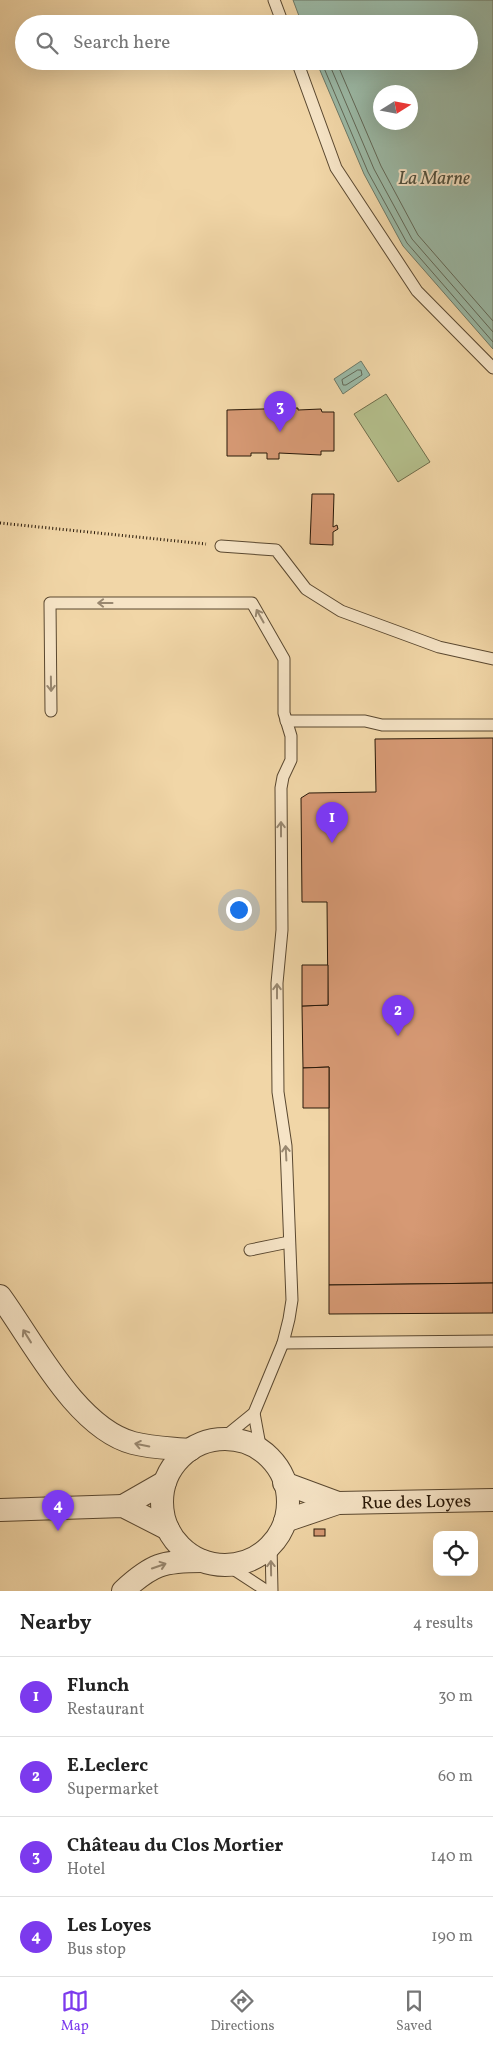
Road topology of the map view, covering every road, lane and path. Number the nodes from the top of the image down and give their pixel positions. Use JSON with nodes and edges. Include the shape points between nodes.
{"nodes":[{"id":1,"x":274,"y":0,"type":"edge"},
{"id":2,"x":280,"y":15,"type":"edge"},
{"id":3,"x":299,"y":70,"type":"edge"},
{"id":4,"x":493,"y":368,"type":"edge"},
{"id":5,"x":0,"y":523,"type":"edge"},
{"id":6,"x":221,"y":546,"type":"joint"},
{"id":7,"x":493,"y":659,"type":"edge"},
{"id":8,"x":51,"y":711,"type":"dead end"},
{"id":9,"x":286,"y":721,"type":"junction"},
{"id":10,"x":493,"y":725,"type":"edge"},
{"id":11,"x":289,"y":1242,"type":"junction"},
{"id":12,"x":250,"y":1250,"type":"dead end"},
{"id":13,"x":0,"y":1296,"type":"edge"},
{"id":14,"x":493,"y":1341,"type":"edge"},
{"id":15,"x":283,"y":1343,"type":"junction"},
{"id":16,"x":254,"y":1413,"type":"junction"},
{"id":17,"x":222,"y":1440,"type":"junction"},
{"id":18,"x":190,"y":1450,"type":"junction"},
{"id":19,"x":261,"y":1451,"type":"junction"},
{"id":20,"x":165,"y":1482,"type":"junction"},
{"id":21,"x":284,"y":1483,"type":"junction"},
{"id":22,"x":493,"y":1500,"type":"edge"},
{"id":23,"x":338,"y":1503,"type":"junction"},
{"id":24,"x":123,"y":1506,"type":"junction"},
{"id":25,"x":0,"y":1510,"type":"edge"},
{"id":26,"x":284,"y":1521,"type":"junction"},
{"id":27,"x":168,"y":1530,"type":"junction"},
{"id":28,"x":271,"y":1544,"type":"junction"},
{"id":29,"x":202,"y":1561,"type":"junction"},
{"id":30,"x":227,"y":1565,"type":"junction"},
{"id":31,"x":123,"y":1591,"type":"edge"},
{"id":32,"x":267,"y":1591,"type":"edge"},
{"id":33,"x":272,"y":1591,"type":"edge"}],
"edges":[{"from":1,"to":2,"type":"lane"},
{"from":3,"to":4,"type":"lane","via":[[336,168],[417,291]]},
{"from":5,"to":6,"type":"path"},
{"from":6,"to":7,"type":"lane","via":[[276,550],[306,589],[341,611],[439,647]]},
{"from":9,"to":8,"type":"lane","one_way":true,"via":[[284,659],[252,603],[50,603]]},
{"from":9,"to":10,"type":"lane"},
{"from":11,"to":9,"type":"lane","one_way":true,"via":[[286,1146],[278,1092],[277,983],[282,930],[281,788],[291,760],[291,736]]},
{"from":11,"to":12,"type":"lane"},
{"from":11,"to":15,"type":"lane","via":[[292,1300]]},
{"from":18,"to":13,"type":"street","one_way":true,"via":[[131,1443],[86,1414],[64,1390]]},
{"from":14,"to":15,"type":"lane"},
{"from":15,"to":16,"type":"lane"},
{"from":16,"to":17,"type":"lane"},
{"from":16,"to":19,"type":"lane"},
{"from":17,"to":18,"type":"street","via":[[210,1441]]},
{"from":17,"to":19,"type":"street","via":[[236,1440]]},
{"from":18,"to":20,"type":"street","via":[[171,1470]]},
{"from":19,"to":21,"type":"street","via":[[279,1471]]},
{"from":20,"to":24,"type":"street"},
{"from":20,"to":27,"type":"street","via":[[162,1506]]},
{"from":21,"to":23,"type":"street"},
{"from":21,"to":26,"type":"street","via":[[287,1496]]},
{"from":22,"to":23,"type":"street","name":"Rue des Loyes"},
{"from":23,"to":26,"type":"street"},
{"from":24,"to":25,"type":"street"},
{"from":24,"to":27,"type":"street"},
{"from":26,"to":28,"type":"street"},
{"from":27,"to":29,"type":"street","via":[[177,1543]]},
{"from":28,"to":30,"type":"street","via":[[251,1559]]},
{"from":33,"to":28,"type":"lane","one_way":true},
{"from":29,"to":30,"type":"street"},
{"from":31,"to":29,"type":"street","one_way":true,"via":[[146,1571],[159,1565],[175,1561]]},
{"from":30,"to":32,"type":"lane"}]}
